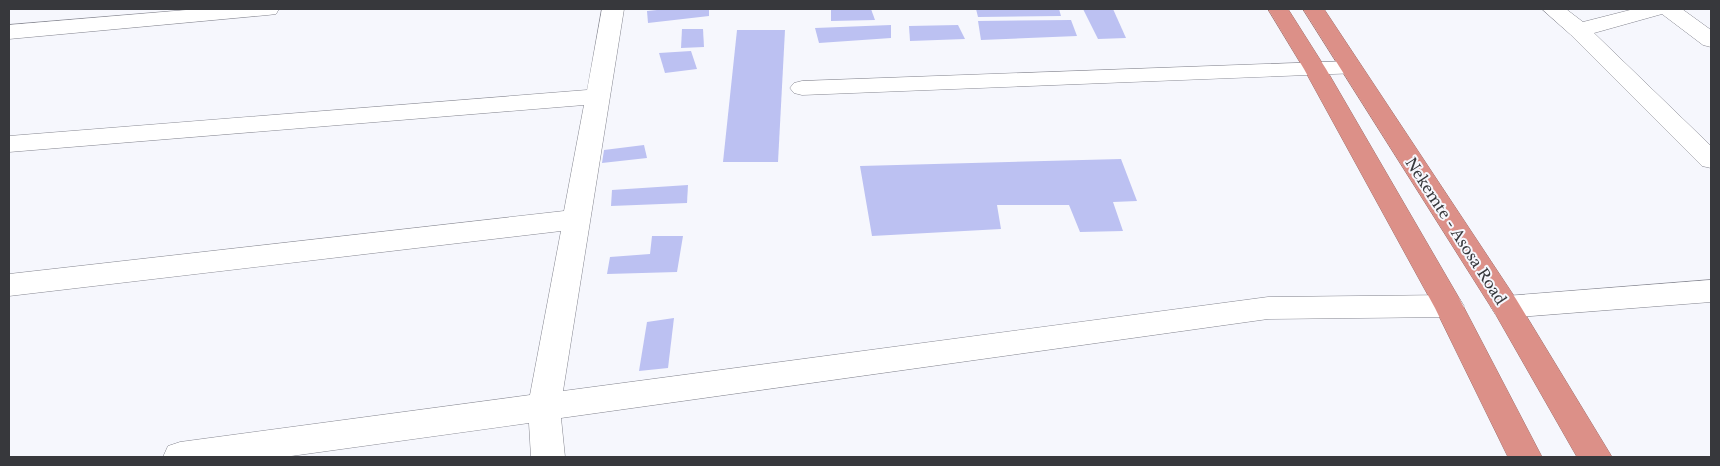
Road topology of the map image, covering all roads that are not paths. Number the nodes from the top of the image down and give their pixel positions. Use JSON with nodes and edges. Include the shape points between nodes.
{"nodes":[{"id":1,"x":268,"y":9,"type":"edge"},
{"id":2,"x":613,"y":9,"type":"edge"},
{"id":3,"x":1278,"y":9,"type":"edge"},
{"id":4,"x":1313,"y":9,"type":"edge"},
{"id":5,"x":1553,"y":9,"type":"edge"},
{"id":6,"x":1658,"y":9,"type":"edge"},
{"id":7,"x":1668,"y":9,"type":"edge"},
{"id":8,"x":1579,"y":30,"type":"junction"},
{"id":9,"x":9,"y":32,"type":"edge"},
{"id":10,"x":1711,"y":40,"type":"edge"},
{"id":11,"x":1350,"y":68,"type":"junction"},
{"id":12,"x":1315,"y":69,"type":"junction"},
{"id":13,"x":802,"y":88,"type":"dead end"},
{"id":14,"x":596,"y":97,"type":"junction"},
{"id":15,"x":9,"y":144,"type":"edge"},
{"id":16,"x":1711,"y":160,"type":"edge"},
{"id":17,"x":577,"y":220,"type":"junction"},
{"id":18,"x":9,"y":285,"type":"edge"},
{"id":19,"x":1711,"y":292,"type":"edge"},
{"id":20,"x":1449,"y":306,"type":"junction"},
{"id":21,"x":1506,"y":307,"type":"junction"},
{"id":22,"x":544,"y":406,"type":"junction"},
{"id":23,"x":180,"y":457,"type":"edge"},
{"id":24,"x":548,"y":457,"type":"edge"},
{"id":25,"x":1525,"y":457,"type":"edge"},
{"id":26,"x":1595,"y":457,"type":"edge"}],
"edges":[{"from":1,"to":9,"type":"street"},
{"from":2,"to":14,"type":"street"},
{"from":3,"to":12,"type":"highway"},
{"from":4,"to":11,"type":"highway","name":"Nekemte - Asosa Road"},
{"from":5,"to":8,"type":"street"},
{"from":6,"to":8,"type":"street"},
{"from":7,"to":10,"type":"street"},
{"from":8,"to":16,"type":"street"},
{"from":11,"to":12,"type":"street"},
{"from":11,"to":21,"type":"highway","name":"Nekemte - Asosa Road"},
{"from":12,"to":13,"type":"street"},
{"from":12,"to":20,"type":"highway"},
{"from":14,"to":15,"type":"street"},
{"from":14,"to":17,"type":"street"},
{"from":17,"to":18,"type":"street"},
{"from":17,"to":22,"type":"street"},
{"from":19,"to":21,"type":"street"},
{"from":20,"to":22,"type":"street","via":[[1268,308]]},
{"from":20,"to":25,"type":"highway"},
{"from":21,"to":26,"type":"highway","name":"Nekemte - Asosa Road"},
{"from":22,"to":23,"type":"street"},
{"from":22,"to":24,"type":"street"}]}
